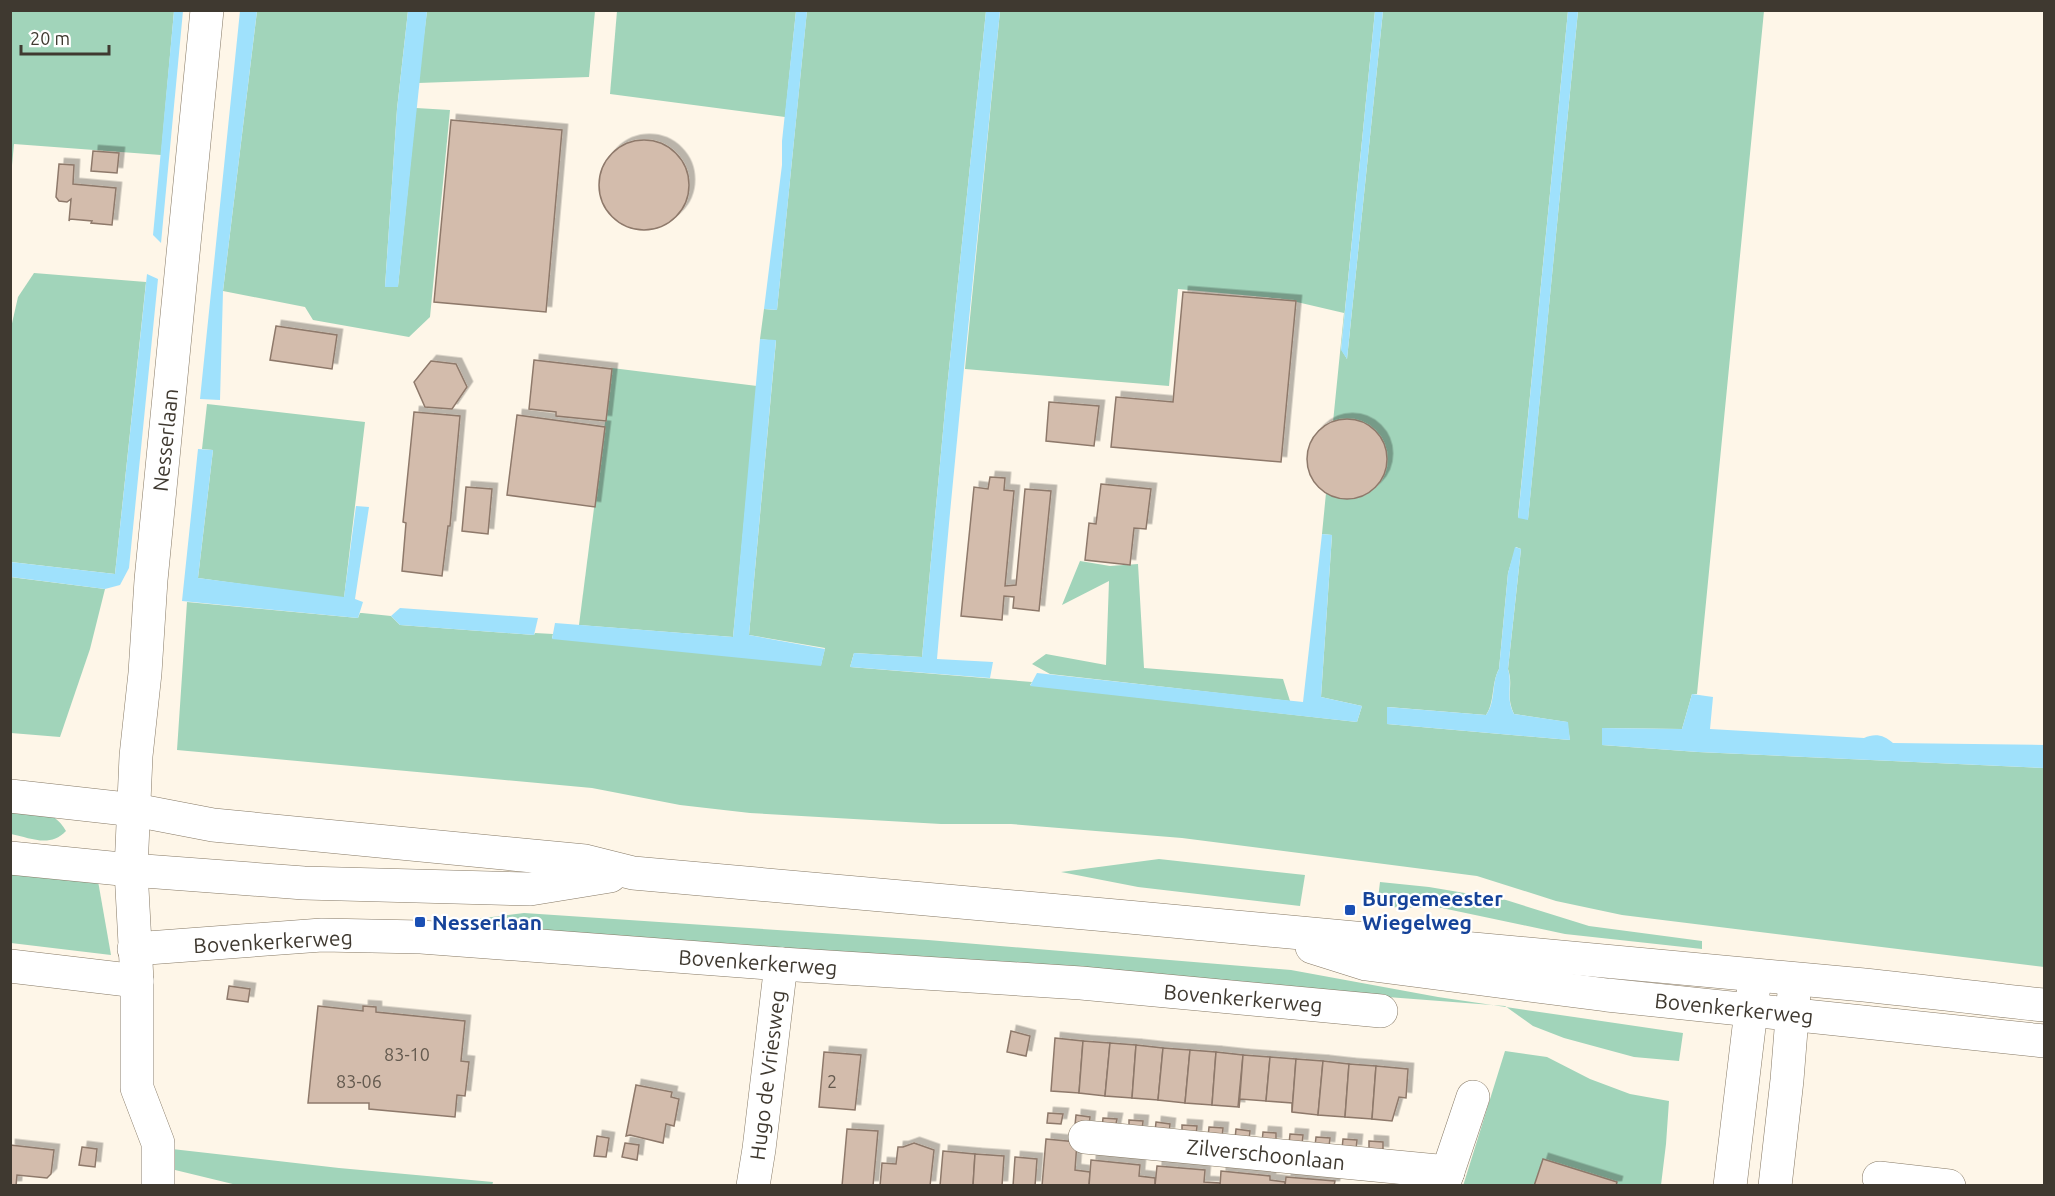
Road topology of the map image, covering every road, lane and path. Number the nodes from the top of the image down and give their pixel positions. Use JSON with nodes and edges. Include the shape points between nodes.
{"nodes":[{"id":1,"x":207,"y":10,"type":"edge"},
{"id":2,"x":10,"y":796,"type":"edge"},
{"id":3,"x":135,"y":810,"type":"junction"},
{"id":4,"x":10,"y":858,"type":"edge"},
{"id":5,"x":131,"y":870,"type":"junction"},
{"id":6,"x":633,"y":873,"type":"junction"},
{"id":7,"x":1251,"y":927,"type":"junction"},
{"id":8,"x":134,"y":948,"type":"junction"},
{"id":9,"x":781,"y":964,"type":"junction"},
{"id":10,"x":10,"y":966,"type":"edge"},
{"id":11,"x":1755,"y":977,"type":"junction"},
{"id":12,"x":1795,"y":980,"type":"junction"},
{"id":13,"x":136,"y":981,"type":"junction"},
{"id":14,"x":2044,"y":1005,"type":"edge"},
{"id":15,"x":1750,"y":1010,"type":"junction"},
{"id":16,"x":1381,"y":1011,"type":"dead end"},
{"id":17,"x":1791,"y":1013,"type":"junction"},
{"id":18,"x":2044,"y":1041,"type":"edge"},
{"id":19,"x":1473,"y":1097,"type":"dead end"},
{"id":20,"x":1085,"y":1137,"type":"dead end"},
{"id":21,"x":1879,"y":1178,"type":"dead end"},
{"id":22,"x":1445,"y":1179,"type":"edge"},
{"id":23,"x":158,"y":1185,"type":"edge"},
{"id":24,"x":753,"y":1185,"type":"edge"},
{"id":25,"x":1730,"y":1185,"type":"edge"},
{"id":26,"x":1775,"y":1185,"type":"edge"},
{"id":27,"x":1949,"y":1185,"type":"edge"}],
"edges":[{"from":1,"to":3,"type":"street","name":"Nesserlaan","via":[[151,580]]},
{"from":2,"to":3,"type":"street","name":"Bovenkerkerweg"},
{"from":3,"to":5,"type":"street","name":"Nesserlaan"},
{"from":3,"to":6,"type":"street","name":"Bovenkerkerweg","via":[[213,825],[585,861]]},
{"from":4,"to":5,"type":"street","name":"Bovenkerkerweg"},
{"from":5,"to":6,"type":"street","name":"Bovenkerkerweg","via":[[304,883],[530,889]]},
{"from":5,"to":8,"type":"street"},
{"from":6,"to":7,"type":"street","name":"Bovenkerkerweg"},
{"from":7,"to":11,"type":"street","name":"Bovenkerkerweg"},
{"from":7,"to":15,"type":"street","name":"Bovenkerkerweg","via":[[1366,964]]},
{"from":8,"to":9,"type":"street","name":"Bovenkerkerweg","via":[[322,935],[421,936]]},
{"from":8,"to":13,"type":"street"},
{"from":9,"to":16,"type":"street","name":"Bovenkerkerweg","via":[[1081,983]]},
{"from":9,"to":24,"type":"street","name":"Hugo de Vriesweg"},
{"from":10,"to":13,"type":"street"},
{"from":11,"to":12,"type":"street","name":"Bovenkerkerweg"},
{"from":11,"to":15,"type":"street"},
{"from":12,"to":14,"type":"street","name":"Bovenkerkerweg"},
{"from":12,"to":17,"type":"street"},
{"from":13,"to":23,"type":"street","via":[[137,1088],[158,1143]]},
{"from":15,"to":17,"type":"street","name":"Bovenkerkerweg"},
{"from":15,"to":25,"type":"street"},
{"from":17,"to":18,"type":"street","name":"Bovenkerkerweg"},
{"from":17,"to":26,"type":"street"},
{"from":19,"to":22,"type":"street","name":"Zilverschoonlaan"},
{"from":20,"to":22,"type":"street","name":"Zilverschoonlaan"},
{"from":21,"to":27,"type":"street"}]}
